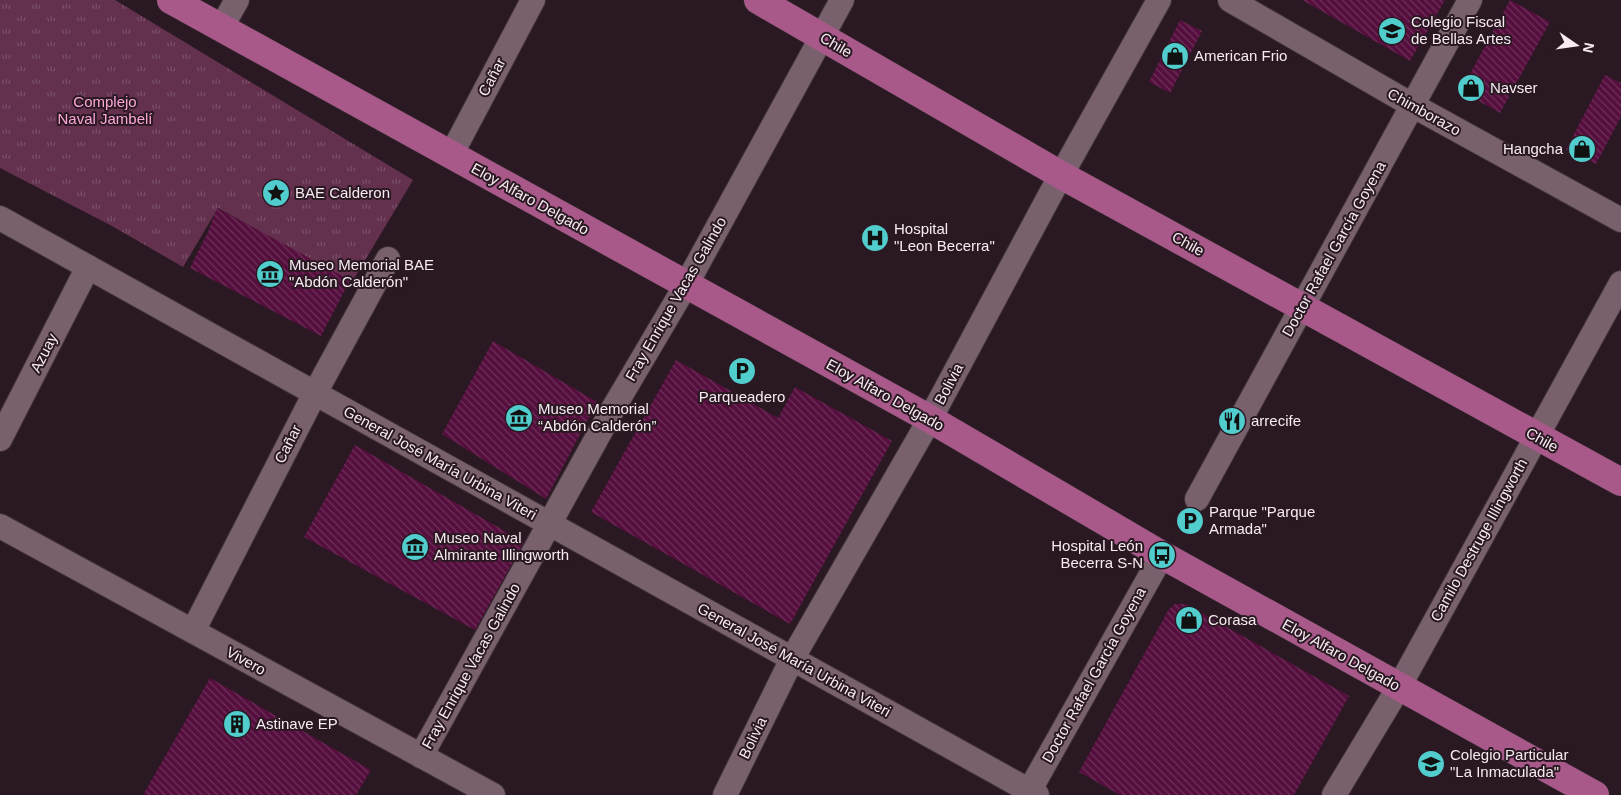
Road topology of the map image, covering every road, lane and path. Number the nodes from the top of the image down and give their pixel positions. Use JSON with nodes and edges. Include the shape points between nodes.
{"nodes":[{"id":1,"x":171,"y":0,"type":"edge"},
{"id":2,"x":237,"y":0,"type":"edge"},
{"id":3,"x":533,"y":0,"type":"edge"},
{"id":4,"x":758,"y":0,"type":"edge"},
{"id":5,"x":842,"y":0,"type":"edge"},
{"id":6,"x":1160,"y":0,"type":"edge"},
{"id":7,"x":1230,"y":0,"type":"edge"},
{"id":8,"x":1470,"y":0,"type":"edge"},
{"id":9,"x":221,"y":28,"type":"junction"},
{"id":10,"x":822,"y":37,"type":"junction"},
{"id":11,"x":1412,"y":105,"type":"junction"},
{"id":12,"x":451,"y":155,"type":"junction"},
{"id":13,"x":1061,"y":175,"type":"junction"},
{"id":14,"x":0,"y":218,"type":"edge"},
{"id":15,"x":1621,"y":220,"type":"edge"},
{"id":16,"x":388,"y":259,"type":"dead end"},
{"id":17,"x":88,"y":267,"type":"junction"},
{"id":18,"x":1621,"y":284,"type":"edge"},
{"id":19,"x":686,"y":285,"type":"junction"},
{"id":20,"x":1303,"y":307,"type":"junction"},
{"id":21,"x":315,"y":393,"type":"junction"},
{"id":22,"x":930,"y":419,"type":"junction"},
{"id":23,"x":1536,"y":437,"type":"junction"},
{"id":24,"x":0,"y":439,"type":"edge"},
{"id":25,"x":1621,"y":482,"type":"edge"},
{"id":26,"x":1197,"y":499,"type":"dead end"},
{"id":27,"x":550,"y":524,"type":"junction"},
{"id":28,"x":0,"y":526,"type":"edge"},
{"id":29,"x":1162,"y":555,"type":"junction"},
{"id":30,"x":192,"y":631,"type":"junction"},
{"id":31,"x":792,"y":659,"type":"junction"},
{"id":32,"x":1399,"y":687,"type":"junction"},
{"id":33,"x":424,"y":758,"type":"junction"},
{"id":34,"x":1031,"y":794,"type":"edge"},
{"id":35,"x":493,"y":795,"type":"edge"},
{"id":36,"x":725,"y":795,"type":"edge"},
{"id":37,"x":1334,"y":795,"type":"edge"},
{"id":38,"x":1595,"y":795,"type":"edge"}],
"edges":[{"from":1,"to":9,"type":"main road","name":"Eloy Alfaro Delgado"},
{"from":2,"to":9,"type":"street"},
{"from":3,"to":12,"type":"street","name":"Cañar"},
{"from":4,"to":10,"type":"main road","name":"Chile"},
{"from":5,"to":10,"type":"street","name":"Fray Enrique Vacas Galindo"},
{"from":6,"to":13,"type":"street","name":"Bolivia"},
{"from":7,"to":11,"type":"street","name":"Chimborazo"},
{"from":8,"to":11,"type":"street","name":"Doctor Rafael García Goyena"},
{"from":9,"to":12,"type":"main road","name":"Eloy Alfaro Delgado"},
{"from":10,"to":13,"type":"main road","name":"Chile"},
{"from":10,"to":19,"type":"street","name":"Fray Enrique Vacas Galindo"},
{"from":11,"to":15,"type":"street","name":"Chimborazo"},
{"from":11,"to":20,"type":"street","name":"Doctor Rafael García Goyena"},
{"from":12,"to":19,"type":"main road","name":"Eloy Alfaro Delgado"},
{"from":13,"to":20,"type":"main road","name":"Chile"},
{"from":13,"to":22,"type":"street","name":"Bolivia"},
{"from":14,"to":17,"type":"street","name":"General José María Urbina Viteri"},
{"from":16,"to":21,"type":"street","name":"Cañar"},
{"from":17,"to":21,"type":"street","name":"General José María Urbina Viteri"},
{"from":17,"to":24,"type":"street","name":"Azuay"},
{"from":18,"to":23,"type":"street","name":"Camilo Destruge Illingworth"},
{"from":19,"to":22,"type":"main road","name":"Eloy Alfaro Delgado"},
{"from":19,"to":27,"type":"street","name":"Fray Enrique Vacas Galindo"},
{"from":20,"to":23,"type":"main road","name":"Chile"},
{"from":20,"to":26,"type":"street","name":"Doctor Rafael García Goyena"},
{"from":21,"to":27,"type":"street","name":"General José María Urbina Viteri"},
{"from":21,"to":30,"type":"street","name":"Cañar"},
{"from":22,"to":29,"type":"main road","name":"Eloy Alfaro Delgado"},
{"from":22,"to":31,"type":"street","name":"Bolivia"},
{"from":23,"to":25,"type":"main road","name":"Chile"},
{"from":23,"to":32,"type":"street","name":"Camilo Destruge Illingworth"},
{"from":27,"to":31,"type":"street","name":"General José María Urbina Viteri"},
{"from":27,"to":33,"type":"street","name":"Fray Enrique Vacas Galindo"},
{"from":28,"to":30,"type":"street","name":"Vivero"},
{"from":29,"to":32,"type":"main road","name":"Eloy Alfaro Delgado"},
{"from":29,"to":34,"type":"street","name":"Doctor Rafael García Goyena"},
{"from":30,"to":33,"type":"street","name":"Vivero"},
{"from":31,"to":34,"type":"street","name":"General José María Urbina Viteri"},
{"from":31,"to":36,"type":"street","name":"Bolivia"},
{"from":32,"to":37,"type":"street","name":"Camilo Destruge Illingworth"},
{"from":32,"to":38,"type":"main road","name":"Eloy Alfaro Delgado"},
{"from":33,"to":35,"type":"street","name":"Vivero"}]}
